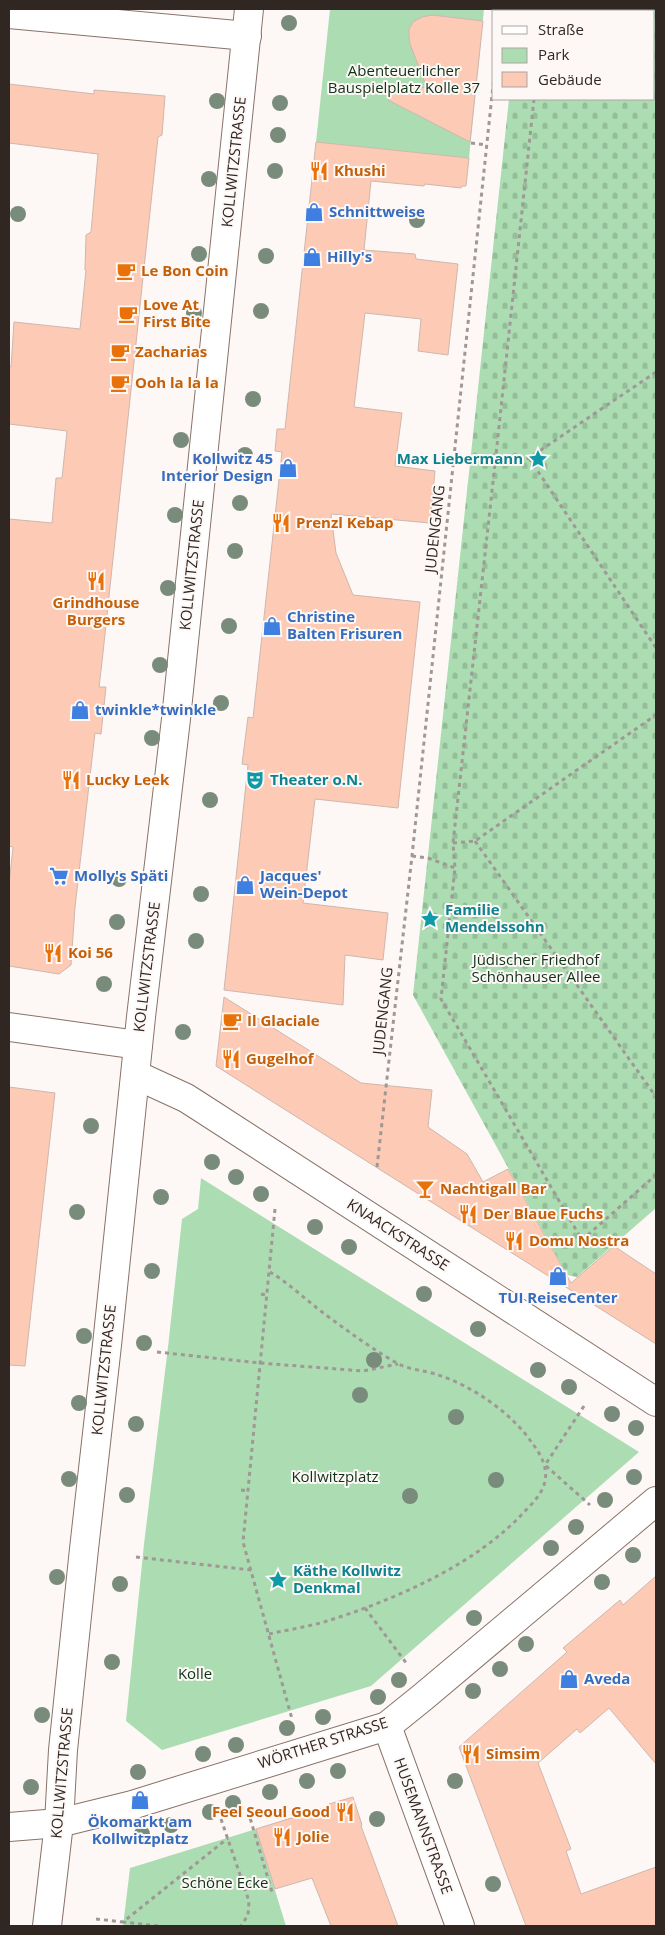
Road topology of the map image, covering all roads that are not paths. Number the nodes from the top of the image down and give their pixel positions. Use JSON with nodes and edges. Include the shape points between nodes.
{"nodes":[{"id":1,"x":249,"y":9,"type":"edge"},
{"id":2,"x":9,"y":14,"type":"edge"},
{"id":3,"x":247,"y":36,"type":"junction"},
{"id":4,"x":9,"y":1027,"type":"edge"},
{"id":5,"x":138,"y":1045,"type":"junction"},
{"id":6,"x":136,"y":1075,"type":"junction"},
{"id":7,"x":656,"y":1402,"type":"edge"},
{"id":8,"x":656,"y":1501,"type":"edge"},
{"id":9,"x":387,"y":1726,"type":"junction"},
{"id":10,"x":59,"y":1823,"type":"junction"},
{"id":11,"x":9,"y":1826,"type":"edge"},
{"id":12,"x":47,"y":1926,"type":"edge"},
{"id":13,"x":460,"y":1926,"type":"edge"}],
"edges":[{"from":1,"to":3,"type":"street","name":"KOLLWITZSTRASSE"},
{"from":2,"to":3,"type":"street"},
{"from":3,"to":5,"type":"street","name":"KOLLWITZSTRASSE"},
{"from":4,"to":5,"type":"street"},
{"from":5,"to":6,"type":"street","name":"KOLLWITZSTRASSE"},
{"from":6,"to":7,"type":"street","name":"KNAACKSTRASSE","via":[[197,1105]]},
{"from":6,"to":10,"type":"street","name":"KOLLWITZSTRASSE","via":[[63,1750]]},
{"from":8,"to":9,"type":"street","name":"WÖRTHER STRASSE"},
{"from":9,"to":10,"type":"street","name":"WÖRTHER STRASSE","via":[[132,1806]]},
{"from":9,"to":13,"type":"street","name":"HUSEMANNSTRASSE"},
{"from":10,"to":11,"type":"street","name":"WÖRTHER STRASSE"},
{"from":10,"to":12,"type":"street","name":"KOLLWITZSTRASSE"}]}
